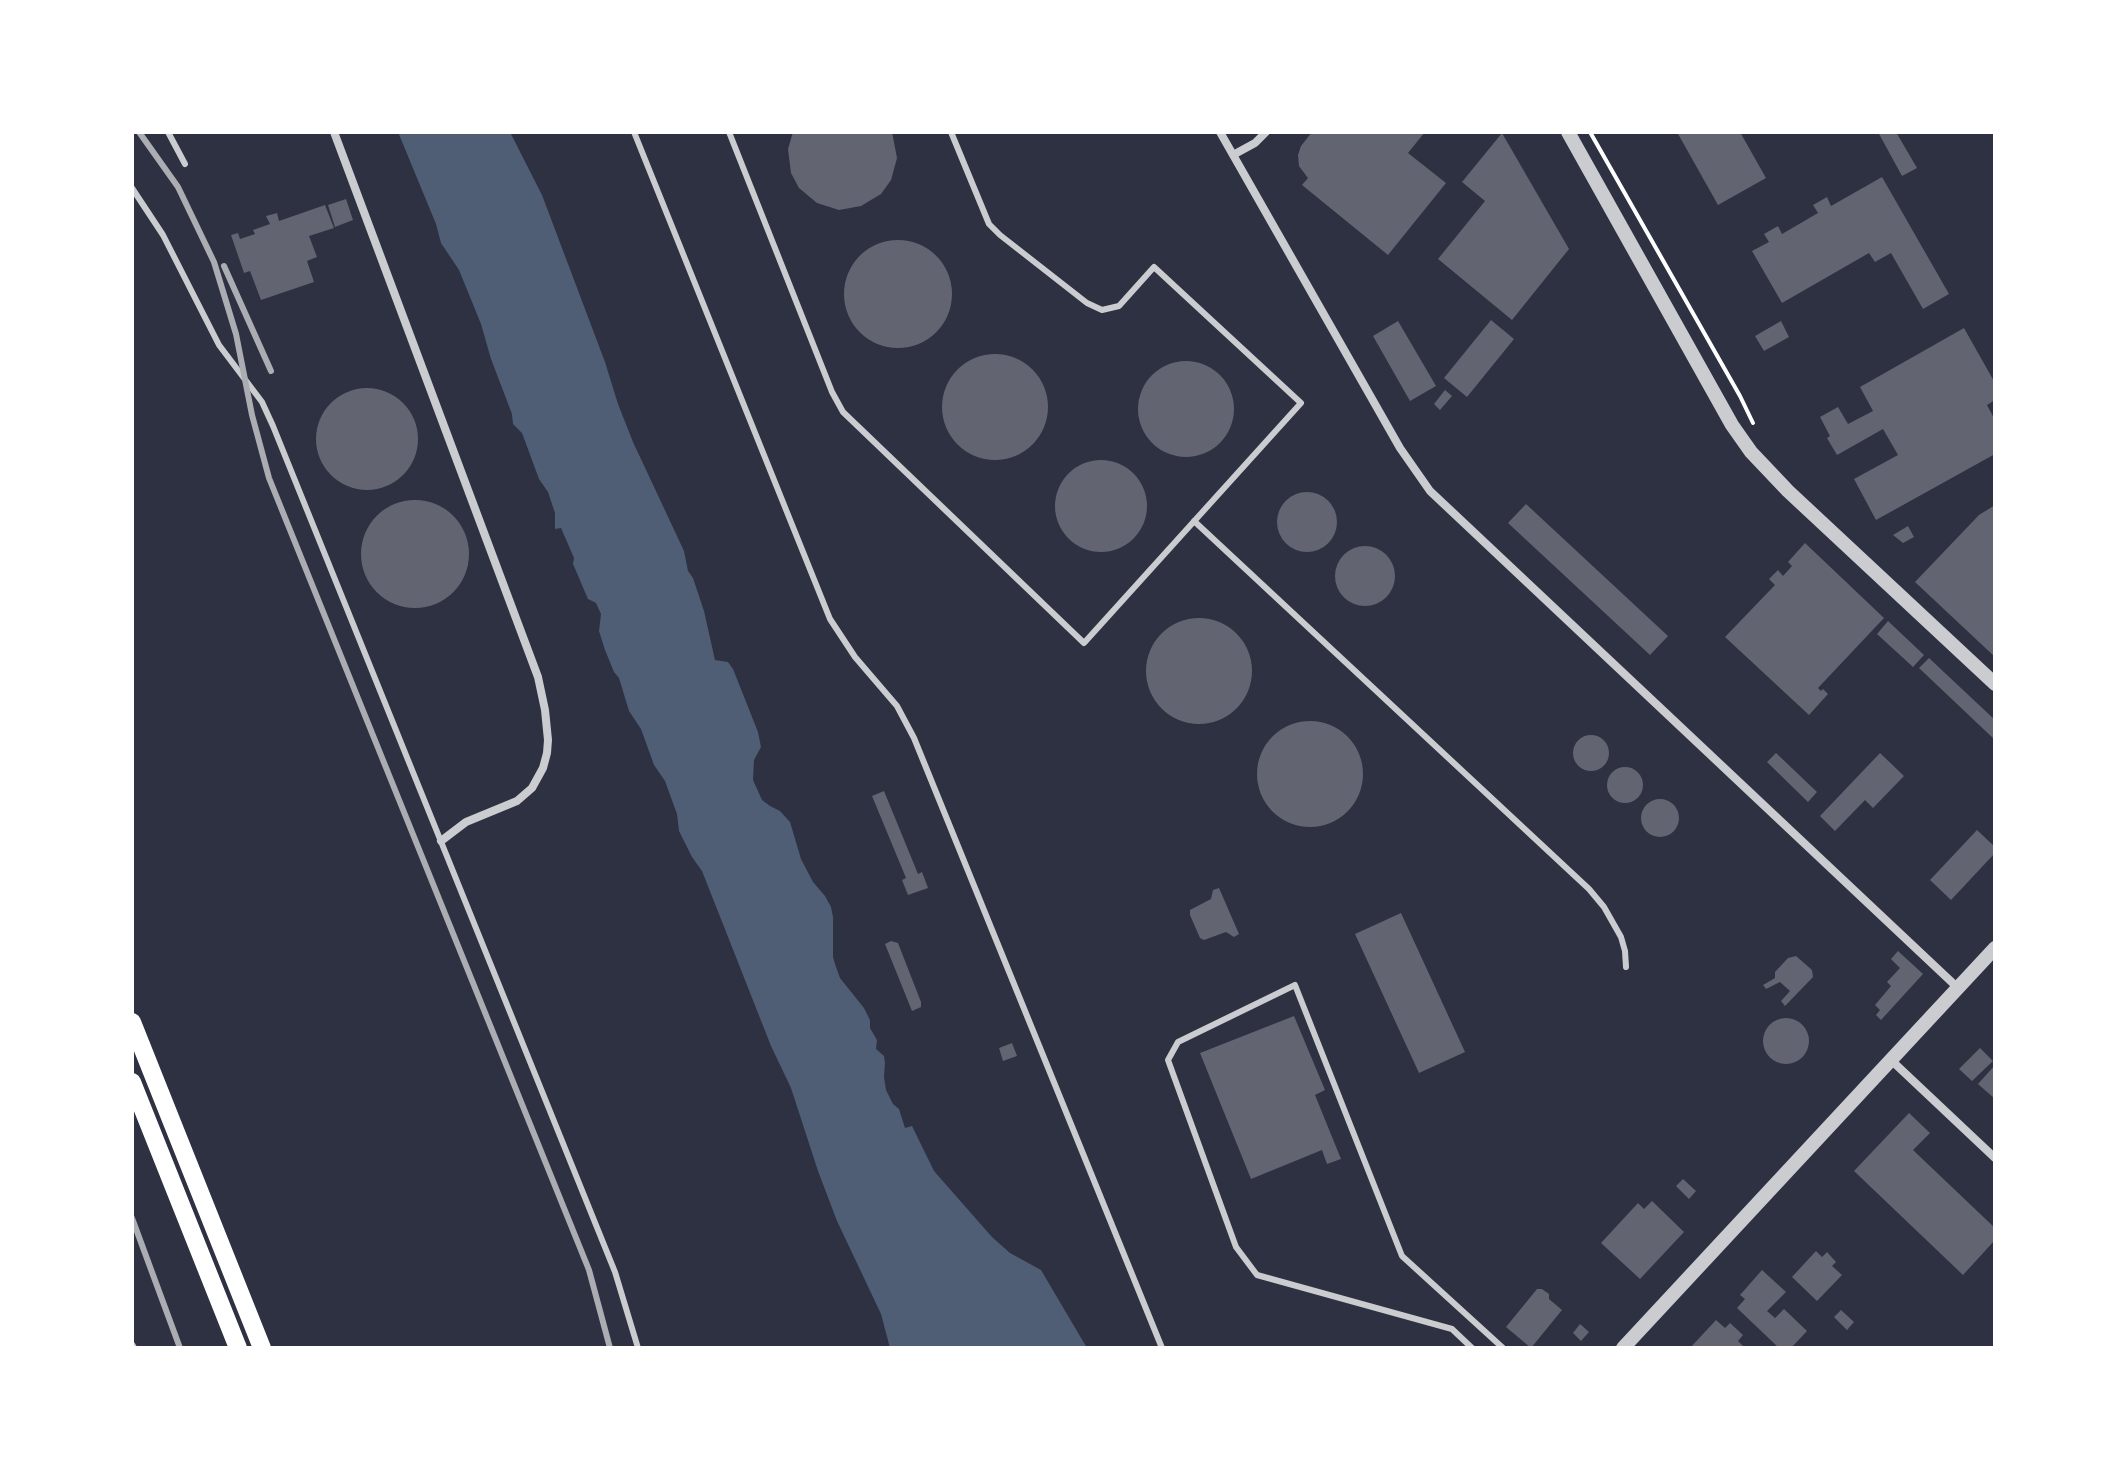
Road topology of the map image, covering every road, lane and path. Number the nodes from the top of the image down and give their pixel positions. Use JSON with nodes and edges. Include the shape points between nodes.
{"nodes":[{"id":1,"x":168,"y":132,"type":"edge"},
{"id":2,"x":334,"y":132,"type":"edge"},
{"id":3,"x":634,"y":132,"type":"edge"},
{"id":4,"x":729,"y":132,"type":"edge"},
{"id":5,"x":951,"y":132,"type":"edge"},
{"id":6,"x":1220,"y":132,"type":"edge"},
{"id":7,"x":1266,"y":132,"type":"edge"},
{"id":8,"x":1568,"y":132,"type":"edge"},
{"id":9,"x":1590,"y":132,"type":"edge"},
{"id":10,"x":1233,"y":155,"type":"junction"},
{"id":11,"x":185,"y":164,"type":"dead end"},
{"id":12,"x":132,"y":188,"type":"edge"},
{"id":13,"x":1756,"y":429,"type":"dead end"},
{"id":14,"x":1194,"y":521,"type":"junction"},
{"id":15,"x":1995,"y":684,"type":"edge"},
{"id":16,"x":441,"y":841,"type":"junction"},
{"id":17,"x":1995,"y":948,"type":"edge"},
{"id":18,"x":1626,"y":967,"type":"dead end"},
{"id":19,"x":1958,"y":988,"type":"junction"},
{"id":20,"x":132,"y":1022,"type":"edge"},
{"id":21,"x":1891,"y":1060,"type":"junction"},
{"id":22,"x":132,"y":1082,"type":"edge"},
{"id":23,"x":1995,"y":1158,"type":"edge"},
{"id":24,"x":238,"y":1348,"type":"edge"},
{"id":25,"x":262,"y":1348,"type":"edge"},
{"id":26,"x":638,"y":1348,"type":"edge"},
{"id":27,"x":1162,"y":1348,"type":"edge"},
{"id":28,"x":1472,"y":1348,"type":"edge"},
{"id":29,"x":1503,"y":1348,"type":"edge"},
{"id":30,"x":1623,"y":1348,"type":"edge"}],
"edges":[{"from":1,"to":11,"type":"lane"},
{"from":2,"to":16,"type":"street","via":[[532,662],[545,710],[547,753],[532,788]]},
{"from":3,"to":27,"type":"lane","via":[[824,607],[842,641],[909,725]]},
{"from":4,"to":14,"type":"lane","via":[[843,412],[1084,643]]},
{"from":5,"to":14,"type":"lane","via":[[989,224],[1087,303],[1102,310],[1119,306],[1154,267],[1301,403]]},
{"from":6,"to":10,"type":"street"},
{"from":7,"to":10,"type":"street"},
{"from":8,"to":15,"type":"street","via":[[1751,452]]},
{"from":9,"to":13,"type":"path"},
{"from":10,"to":19,"type":"street","via":[[1400,448],[1437,500]]},
{"from":12,"to":16,"type":"lane","via":[[163,235],[219,345],[262,402]]},
{"from":14,"to":18,"type":"lane","via":[[1589,889],[1621,937]]},
{"from":16,"to":26,"type":"lane","via":[[615,1272]]},
{"from":17,"to":19,"type":"street"},
{"from":19,"to":21,"type":"street"},
{"from":20,"to":25,"type":"main road"},
{"from":21,"to":23,"type":"street"},
{"from":21,"to":30,"type":"street"},
{"from":22,"to":24,"type":"main road"},
{"from":28,"to":29,"type":"lane","via":[[1452,1329],[1257,1275],[1236,1247],[1168,1060],[1178,1042],[1295,985],[1402,1256]]}]}
